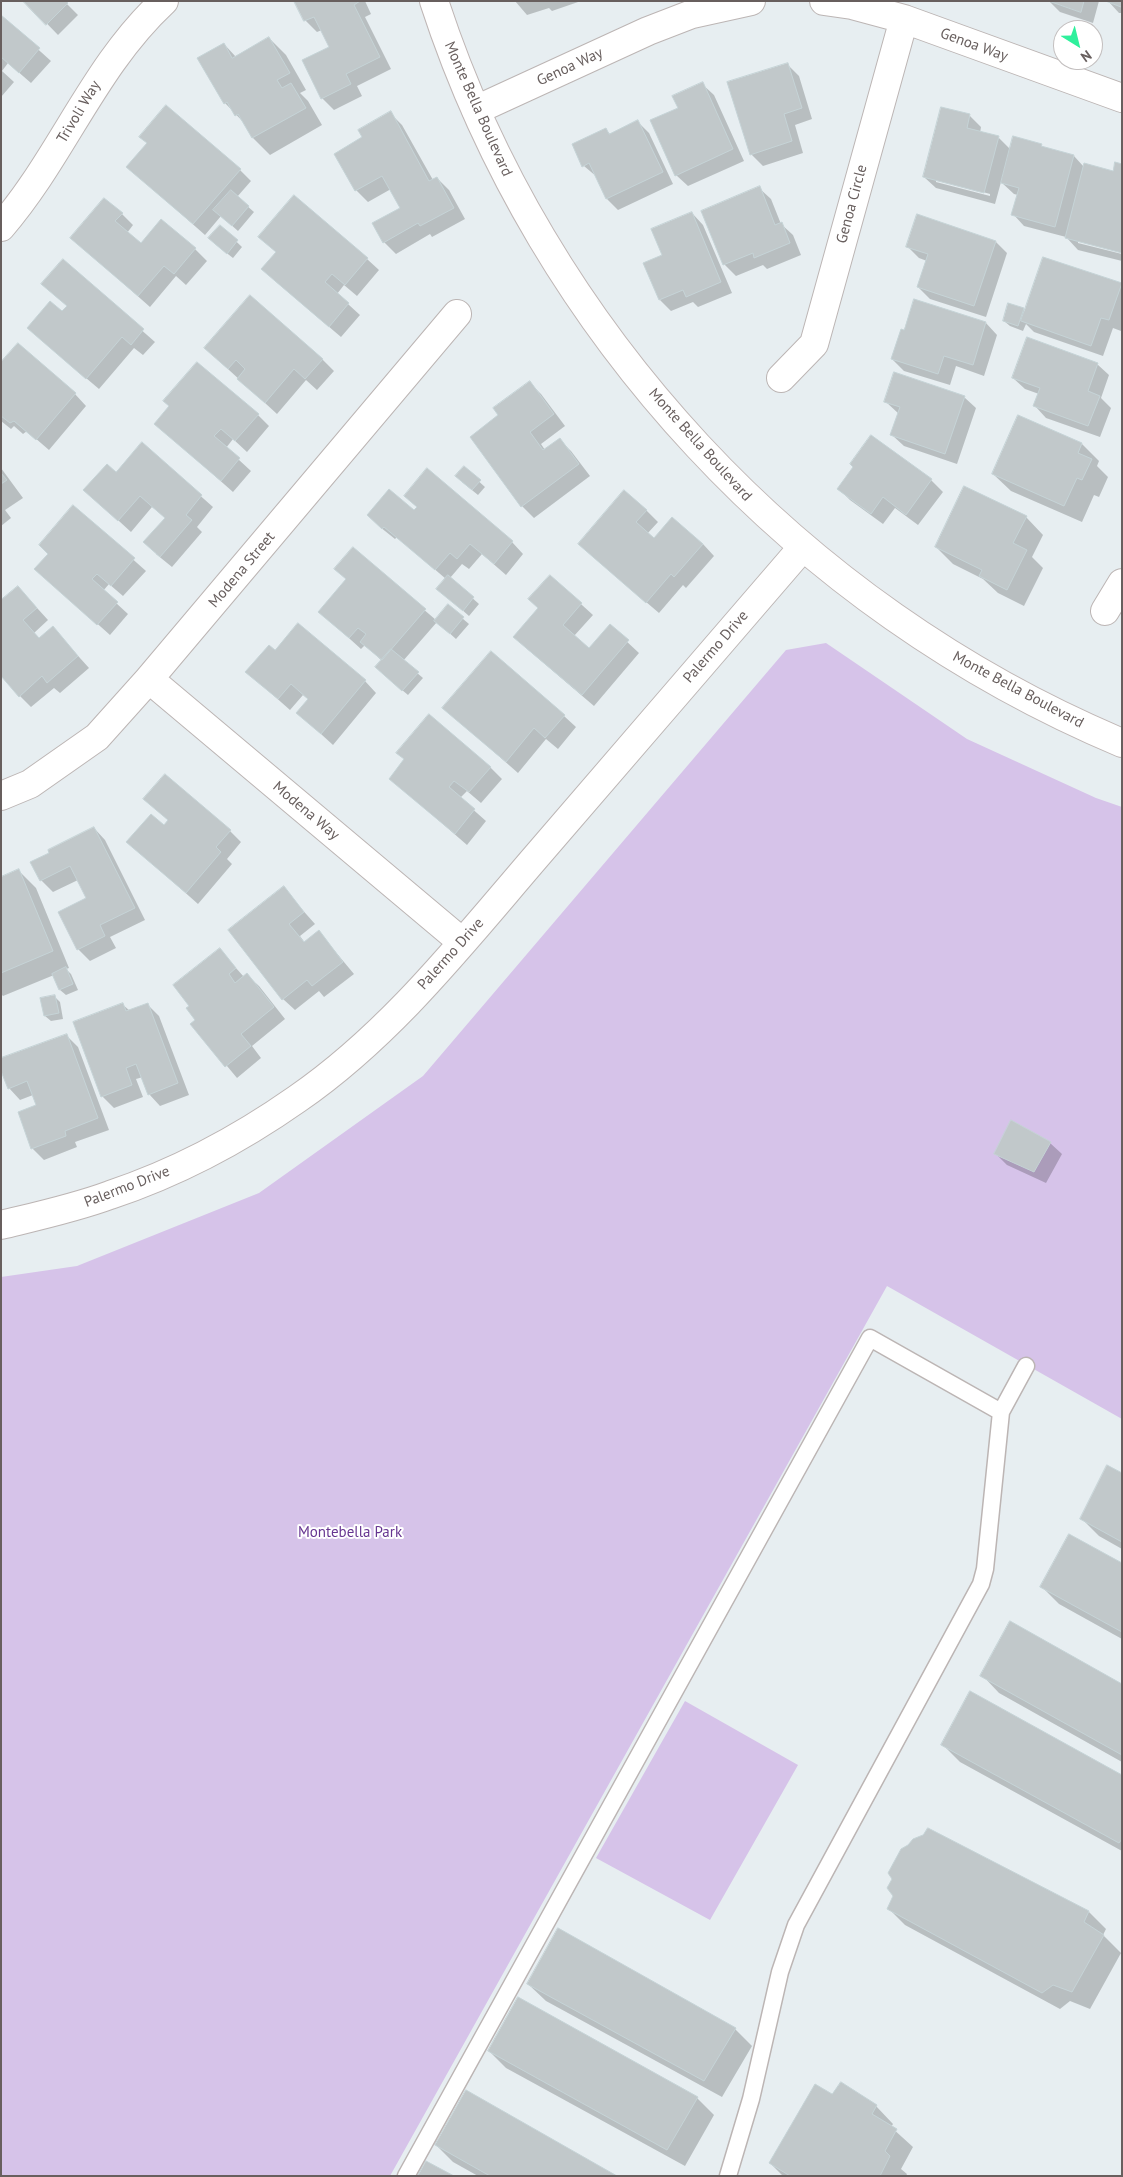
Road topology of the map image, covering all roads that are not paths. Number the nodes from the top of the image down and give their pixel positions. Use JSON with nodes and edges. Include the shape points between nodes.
{"nodes":[{"id":1,"x":164,"y":1,"type":"edge"},
{"id":2,"x":434,"y":1,"type":"edge"},
{"id":3,"x":750,"y":1,"type":"edge"},
{"id":4,"x":824,"y":1,"type":"edge"},
{"id":5,"x":904,"y":19,"type":"junction"},
{"id":6,"x":1122,"y":98,"type":"edge"},
{"id":7,"x":476,"y":110,"type":"junction"},
{"id":8,"x":1,"y":227,"type":"edge"},
{"id":9,"x":457,"y":314,"type":"dead end"},
{"id":10,"x":781,"y":378,"type":"dead end"},
{"id":11,"x":802,"y":548,"type":"junction"},
{"id":12,"x":1122,"y":583,"type":"edge"},
{"id":13,"x":1105,"y":611,"type":"dead end"},
{"id":14,"x":149,"y":679,"type":"junction"},
{"id":15,"x":1122,"y":743,"type":"edge"},
{"id":16,"x":1,"y":796,"type":"edge"},
{"id":17,"x":462,"y":942,"type":"junction"},
{"id":18,"x":1,"y":1225,"type":"edge"},
{"id":19,"x":1026,"y":1366,"type":"dead end"},
{"id":20,"x":1001,"y":1412,"type":"junction"},
{"id":21,"x":406,"y":2176,"type":"edge"},
{"id":22,"x":728,"y":2176,"type":"edge"}],
"edges":[{"from":1,"to":8,"type":"street","name":"Trivoli Way","via":[[111,59],[49,162]]},
{"from":2,"to":7,"type":"street","name":"Monte Bella Boulevard"},
{"from":3,"to":7,"type":"street","name":"Genoa Way","via":[[692,14],[648,31]]},
{"from":4,"to":5,"type":"street","name":"Genoa Way"},
{"from":5,"to":6,"type":"street","name":"Genoa Way"},
{"from":5,"to":10,"type":"street","name":"Genoa Circle","via":[[814,344]]},
{"from":7,"to":11,"type":"street","name":"Monte Bella Boulevard","via":[[530,220],[608,336],[686,434],[733,484]]},
{"from":9,"to":14,"type":"street","name":"Modena Street"},
{"from":11,"to":15,"type":"street","name":"Monte Bella Boulevard","via":[[867,598],[961,662],[1061,716]]},
{"from":11,"to":17,"type":"street","name":"Palermo Drive"},
{"from":12,"to":13,"type":"street"},
{"from":14,"to":16,"type":"street","name":"Modena Street","via":[[97,736],[30,784]]},
{"from":14,"to":17,"type":"street","name":"Modena Way"},
{"from":17,"to":18,"type":"street","name":"Palermo Drive","via":[[364,1046],[334,1072],[255,1126],[179,1167],[112,1195]]},
{"from":19,"to":20,"type":"lane"},
{"from":20,"to":21,"type":"lane","via":[[870,1338]]},
{"from":20,"to":22,"type":"lane","via":[[981,1584],[796,1925],[780,1972],[751,2099]]}]}
